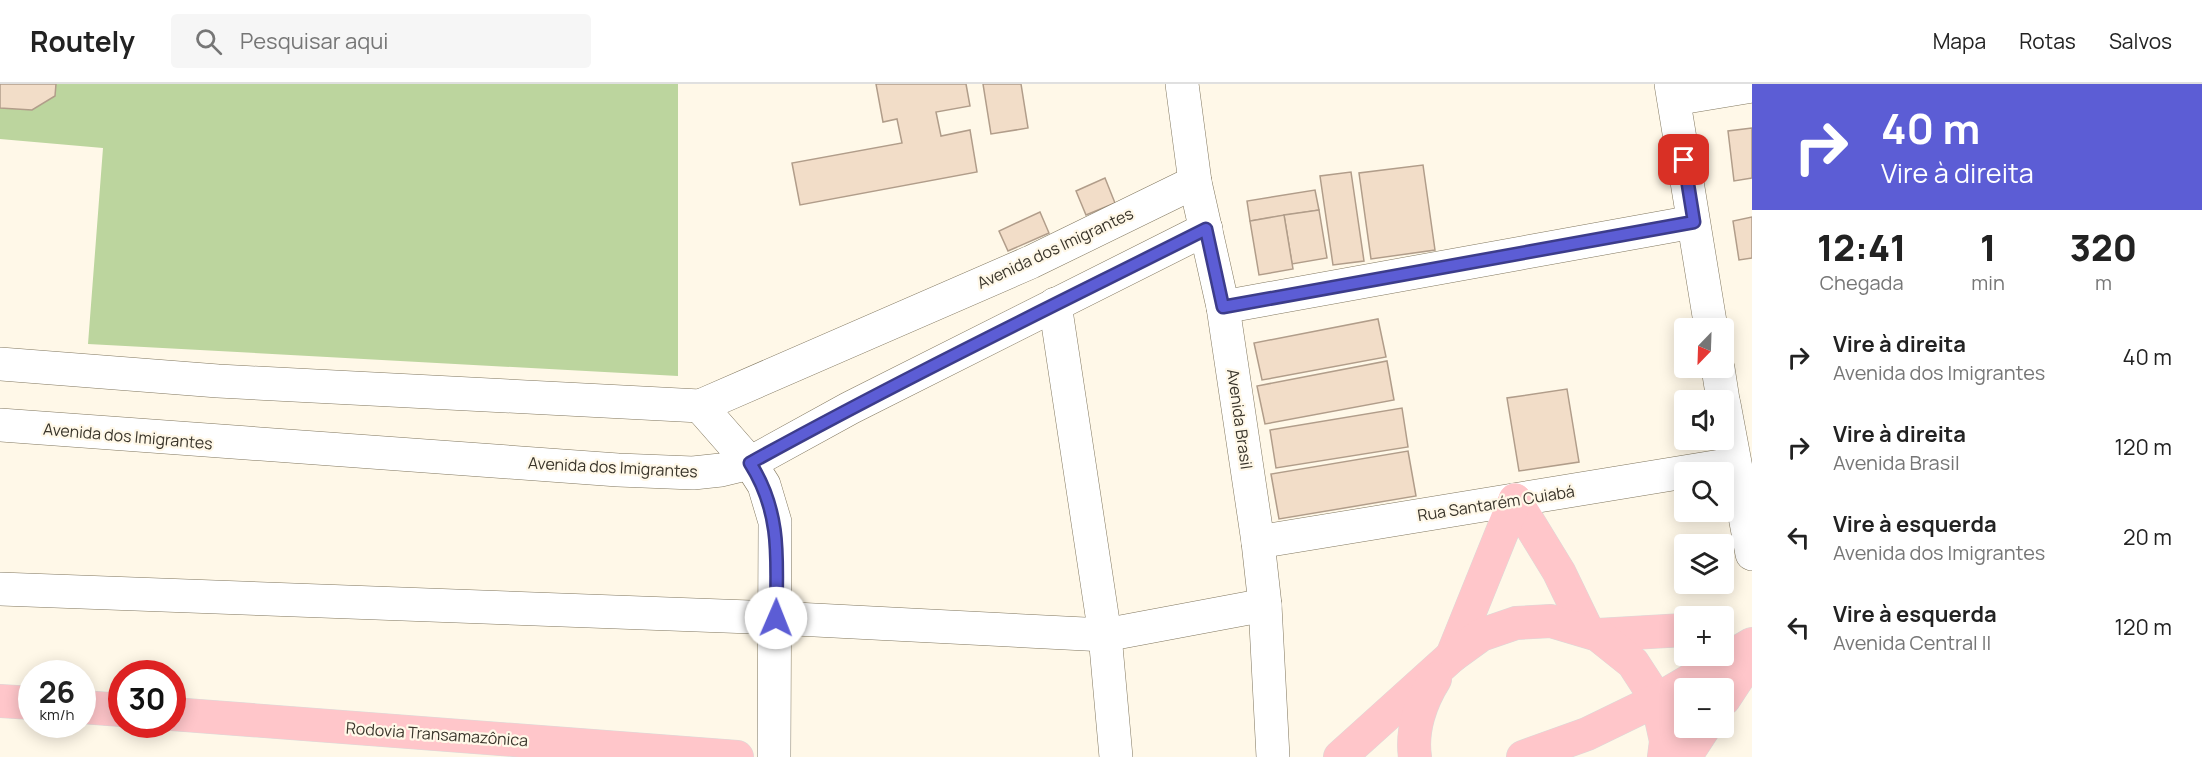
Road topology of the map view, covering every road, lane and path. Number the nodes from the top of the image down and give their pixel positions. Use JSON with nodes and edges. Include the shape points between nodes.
{"nodes":[{"id":1,"x":1182,"y":84,"type":"edge"},
{"id":2,"x":1752,"y":86,"type":"edge"},
{"id":3,"x":1673,"y":92,"type":"edge"},
{"id":4,"x":1195,"y":182,"type":"junction"},
{"id":5,"x":1694,"y":222,"type":"junction"},
{"id":6,"x":1206,"y":229,"type":"junction"},
{"id":7,"x":1055,"y":304,"type":"junction"},
{"id":8,"x":1223,"y":307,"type":"junction"},
{"id":9,"x":1709,"y":318,"type":"edge"},
{"id":10,"x":0,"y":364,"type":"edge"},
{"id":11,"x":700,"y":406,"type":"junction"},
{"id":12,"x":0,"y":425,"type":"edge"},
{"id":13,"x":750,"y":463,"type":"junction"},
{"id":14,"x":1734,"y":469,"type":"edge"},
{"id":15,"x":1674,"y":474,"type":"edge"},
{"id":16,"x":1515,"y":500,"type":"junction"},
{"id":17,"x":1258,"y":542,"type":"junction"},
{"id":18,"x":1752,"y":554,"type":"edge"},
{"id":19,"x":0,"y":589,"type":"edge"},
{"id":20,"x":1265,"y":605,"type":"junction"},
{"id":21,"x":776,"y":618,"type":"junction"},
{"id":22,"x":1674,"y":630,"type":"edge"},
{"id":23,"x":1592,"y":633,"type":"junction"},
{"id":24,"x":1734,"y":633,"type":"edge"},
{"id":25,"x":1752,"y":634,"type":"edge"},
{"id":26,"x":1105,"y":635,"type":"junction"},
{"id":27,"x":1752,"y":644,"type":"edge"},
{"id":28,"x":1752,"y":656,"type":"edge"},
{"id":29,"x":1447,"y":662,"type":"junction"},
{"id":30,"x":1734,"y":684,"type":"edge"},
{"id":31,"x":1657,"y":700,"type":"junction"},
{"id":32,"x":0,"y":701,"type":"edge"},
{"id":33,"x":18,"y":702,"type":"edge"},
{"id":34,"x":186,"y":715,"type":"edge"},
{"id":35,"x":1697,"y":738,"type":"edge"},
{"id":36,"x":737,"y":757,"type":"edge"},
{"id":37,"x":774,"y":757,"type":"edge"},
{"id":38,"x":1116,"y":757,"type":"edge"},
{"id":39,"x":1273,"y":757,"type":"edge"},
{"id":40,"x":1340,"y":757,"type":"edge"},
{"id":41,"x":1415,"y":757,"type":"edge"},
{"id":42,"x":1523,"y":757,"type":"edge"},
{"id":43,"x":1664,"y":757,"type":"edge"},
{"id":44,"x":1685,"y":757,"type":"edge"}],
"edges":[{"from":1,"to":4,"type":"street","name":"Avenida Brasil"},
{"from":2,"to":3,"type":"street"},
{"from":3,"to":5,"type":"street"},
{"from":4,"to":6,"type":"street","name":"Avenida Brasil"},
{"from":4,"to":11,"type":"street","name":"Avenida dos Imigrantes","via":[[1031,262]]},
{"from":5,"to":8,"type":"street"},
{"from":5,"to":9,"type":"street"},
{"from":6,"to":7,"type":"street","name":"Avenida dos Imigrantes"},
{"from":6,"to":8,"type":"street","name":"Avenida Brasil"},
{"from":7,"to":13,"type":"street","name":"Avenida dos Imigrantes"},
{"from":7,"to":26,"type":"street"},
{"from":8,"to":17,"type":"street","name":"Avenida Brasil"},
{"from":10,"to":11,"type":"street","name":"Avenida dos Imigrantes","via":[[218,381]]},
{"from":11,"to":13,"type":"street"},
{"from":12,"to":13,"type":"street","name":"Avenida dos Imigrantes","via":[[652,472],[712,471]]},
{"from":13,"to":21,"type":"street","via":[[764,485],[775,522]]},
{"from":14,"to":18,"type":"street"},
{"from":15,"to":16,"type":"street","name":"Rua Santarém Cuiabá"},
{"from":16,"to":17,"type":"street","name":"Rua Santarém Cuiabá"},
{"from":16,"to":23,"type":"highway"},
{"from":16,"to":29,"type":"highway"},
{"from":17,"to":20,"type":"street","name":"Avenida Brasil"},
{"from":19,"to":21,"type":"street"},
{"from":20,"to":26,"type":"street"},
{"from":20,"to":39,"type":"street","name":"Avenida Brasil"},
{"from":21,"to":26,"type":"street"},
{"from":21,"to":37,"type":"street"},
{"from":22,"to":23,"type":"highway"},
{"from":23,"to":29,"type":"highway","via":[[1551,621],[1516,623],[1481,635]]},
{"from":23,"to":31,"type":"highway","via":[[1633,663]]},
{"from":24,"to":25,"type":"highway"},
{"from":26,"to":38,"type":"street"},
{"from":27,"to":31,"type":"highway"},
{"from":28,"to":30,"type":"highway"},
{"from":29,"to":40,"type":"highway"},
{"from":29,"to":41,"type":"highway","via":[[1426,693],[1416,722]]},
{"from":31,"to":42,"type":"highway","via":[[1587,734]]},
{"from":31,"to":43,"type":"highway","via":[[1666,741]]},
{"from":32,"to":33,"type":"highway"},
{"from":34,"to":36,"type":"highway","name":"Rodovia Transamazônica"},
{"from":35,"to":44,"type":"highway"}]}
